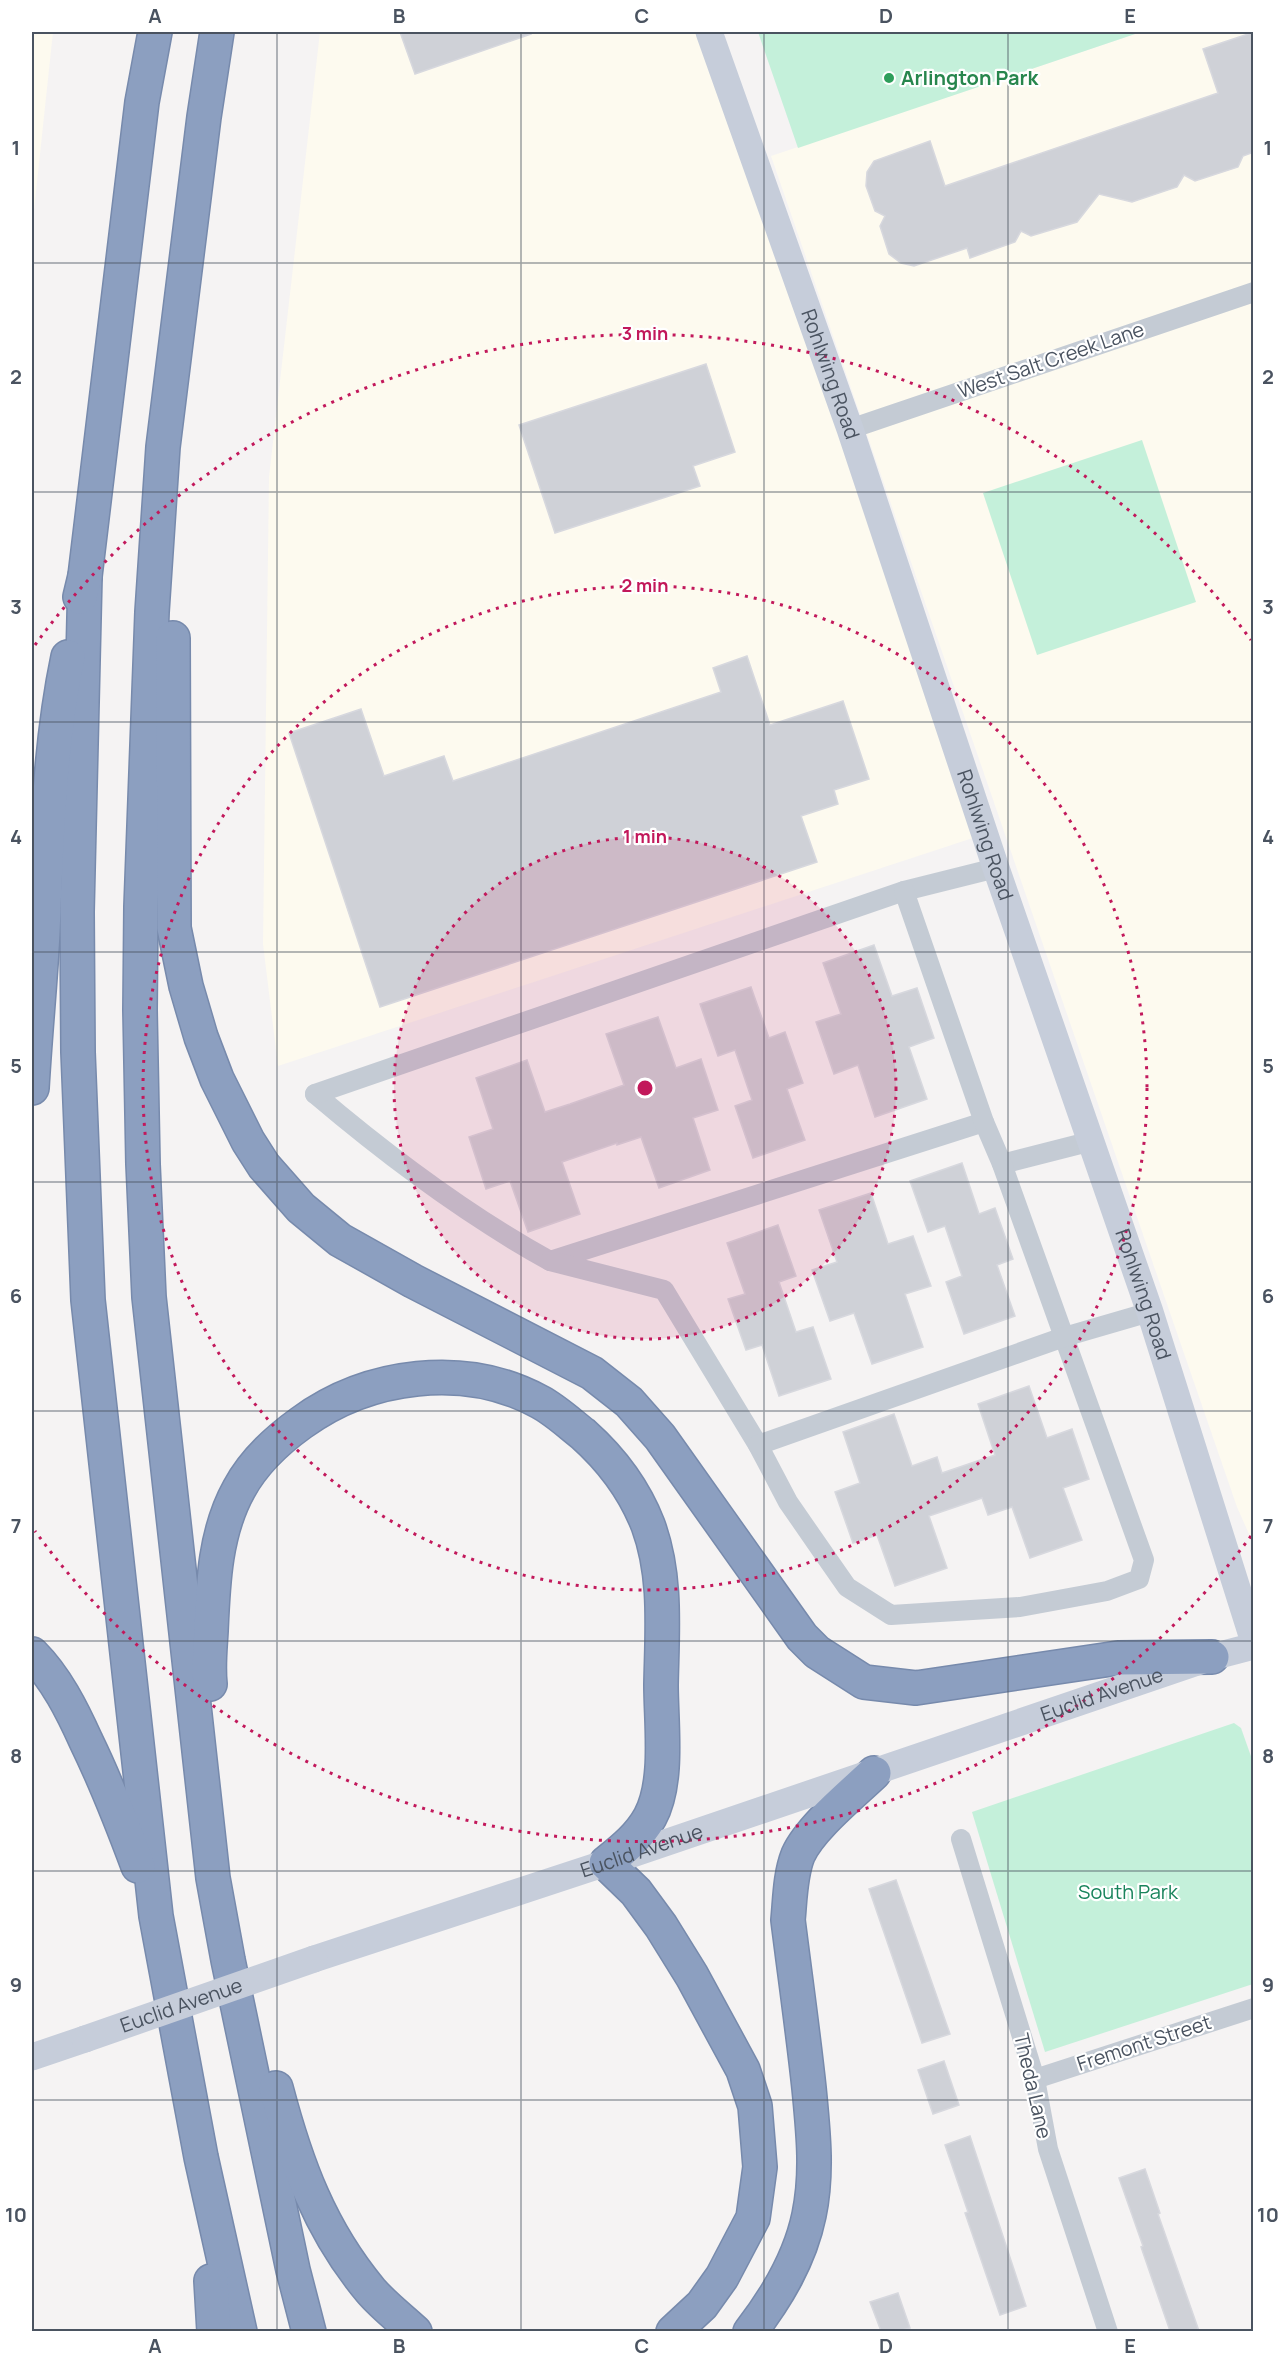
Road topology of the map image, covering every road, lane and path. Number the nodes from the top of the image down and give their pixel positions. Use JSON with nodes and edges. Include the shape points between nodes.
{"nodes":[{"id":1,"x":155,"y":32,"type":"edge"},
{"id":2,"x":217,"y":32,"type":"edge"},
{"id":3,"x":709,"y":32,"type":"edge"},
{"id":4,"x":1254,"y":292,"type":"edge"},
{"id":5,"x":850,"y":429,"type":"junction"},
{"id":6,"x":163,"y":447,"type":"junction"},
{"id":7,"x":85,"y":576,"type":"junction"},
{"id":8,"x":996,"y":868,"type":"junction"},
{"id":9,"x":904,"y":891,"type":"junction"},
{"id":10,"x":32,"y":1088,"type":"edge"},
{"id":11,"x":984,"y":1122,"type":"junction"},
{"id":12,"x":1092,"y":1141,"type":"junction"},
{"id":13,"x":1002,"y":1164,"type":"junction"},
{"id":14,"x":550,"y":1261,"type":"junction"},
{"id":15,"x":1150,"y":1312,"type":"junction"},
{"id":16,"x":1064,"y":1337,"type":"junction"},
{"id":17,"x":758,"y":1445,"type":"junction"},
{"id":18,"x":1254,"y":1644,"type":"edge"},
{"id":19,"x":32,"y":1654,"type":"edge"},
{"id":20,"x":1212,"y":1657,"type":"junction"},
{"id":21,"x":874,"y":1773,"type":"junction"},
{"id":22,"x":961,"y":1839,"type":"dead end"},
{"id":23,"x":606,"y":1863,"type":"junction"},
{"id":24,"x":213,"y":1878,"type":"junction"},
{"id":25,"x":156,"y":1916,"type":"junction"},
{"id":26,"x":228,"y":1960,"type":"junction"},
{"id":27,"x":1254,"y":2008,"type":"edge"},
{"id":28,"x":32,"y":2057,"type":"edge"},
{"id":29,"x":1035,"y":2079,"type":"junction"},
{"id":30,"x":201,"y":2157,"type":"junction"},
{"id":31,"x":214,"y":2331,"type":"edge"},
{"id":32,"x":240,"y":2331,"type":"edge"},
{"id":33,"x":309,"y":2331,"type":"edge"},
{"id":34,"x":416,"y":2331,"type":"edge"},
{"id":35,"x":673,"y":2331,"type":"edge"},
{"id":36,"x":750,"y":2331,"type":"edge"},
{"id":37,"x":1108,"y":2331,"type":"edge"}],
"edges":[{"from":1,"to":7,"type":"highway","via":[[142,102]]},
{"from":2,"to":6,"type":"highway"},
{"from":3,"to":5,"type":"main road","name":"Rohlwing Road"},
{"from":4,"to":5,"type":"street","name":"West Salt Creek Lane"},
{"from":5,"to":8,"type":"main road","name":"Rohlwing Road"},
{"from":6,"to":20,"type":"highway","via":[[177,543],[172,650],[174,928],[201,1037],[217,1079],[264,1166],[321,1226],[362,1254],[568,1359],[615,1389],[660,1437],[802,1637],[817,1652],[864,1682],[916,1688],[1118,1658]]},
{"from":6,"to":24,"type":"highway","via":[[152,612],[141,907],[143,1164],[149,1297]]},
{"from":7,"to":10,"type":"highway","via":[[58,702]]},
{"from":7,"to":25,"type":"highway","via":[[78,1029],[88,1300]]},
{"from":8,"to":9,"type":"street"},
{"from":8,"to":12,"type":"main road","name":"Rohlwing Road"},
{"from":9,"to":11,"type":"street"},
{"from":9,"to":14,"type":"street","via":[[315,1094],[370,1141],[461,1207]]},
{"from":11,"to":13,"type":"street"},
{"from":11,"to":14,"type":"street"},
{"from":12,"to":13,"type":"street"},
{"from":12,"to":15,"type":"main road","name":"Rohlwing Road"},
{"from":13,"to":16,"type":"street"},
{"from":14,"to":17,"type":"street","via":[[664,1290]]},
{"from":15,"to":16,"type":"street"},
{"from":15,"to":18,"type":"main road","name":"Rohlwing Road"},
{"from":16,"to":17,"type":"street"},
{"from":16,"to":17,"type":"street","via":[[1144,1560],[1139,1579],[1107,1591],[1020,1607],[891,1615],[847,1587],[788,1502]]},
{"from":18,"to":20,"type":"main road","name":"Euclid Avenue"},
{"from":19,"to":25,"type":"highway","via":[[63,1695],[113,1796]]},
{"from":20,"to":21,"type":"main road","name":"Euclid Avenue"},
{"from":21,"to":23,"type":"main road","name":"Euclid Avenue"},
{"from":21,"to":36,"type":"highway","via":[[816,1830],[798,1855],[788,1920],[811,2112],[813,2183],[809,2216],[787,2278]]},
{"from":22,"to":29,"type":"street","name":"Theda Lane"},
{"from":23,"to":24,"type":"highway","via":[[633,1841],[651,1816],[661,1782],[662,1595],[649,1527],[622,1475],[600,1449],[539,1402],[473,1380],[406,1379],[370,1388],[314,1413],[287,1433],[257,1462],[238,1490],[223,1528],[213,1578],[209,1672],[219,1758]]},
{"from":23,"to":28,"type":"main road","name":"Euclid Avenue","bridge":true},
{"from":23,"to":35,"type":"highway","via":[[636,1892],[686,1966],[743,2070],[755,2106],[760,2167],[753,2218],[723,2277],[702,2305]]},
{"from":24,"to":26,"type":"highway"},
{"from":25,"to":30,"type":"highway"},
{"from":26,"to":33,"type":"highway"},
{"from":26,"to":34,"type":"highway","via":[[274,2082],[310,2195],[330,2233],[373,2293]]},
{"from":27,"to":29,"type":"street","name":"Fremont Street"},
{"from":29,"to":37,"type":"street","name":"Theda Lane","via":[[1048,2149]]},
{"from":30,"to":31,"type":"highway"},
{"from":30,"to":32,"type":"highway"}]}
